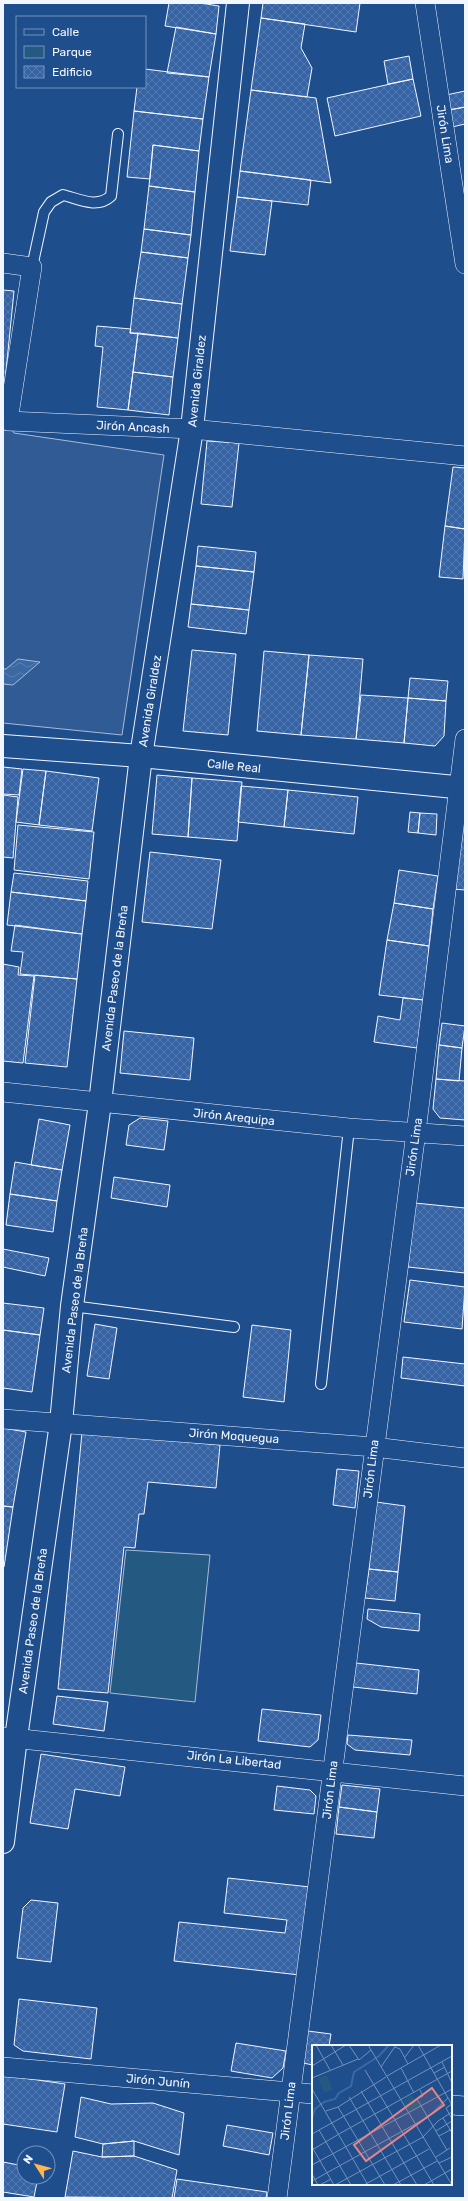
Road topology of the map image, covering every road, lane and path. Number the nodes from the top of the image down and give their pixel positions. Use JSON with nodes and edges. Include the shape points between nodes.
{"nodes":[{"id":1,"x":238,"y":3,"type":"edge"},
{"id":2,"x":425,"y":3,"type":"edge"},
{"id":3,"x":118,"y":134,"type":"dead end"},
{"id":4,"x":3,"y":263,"type":"edge"},
{"id":5,"x":465,"y":264,"type":"edge"},
{"id":6,"x":32,"y":267,"type":"junction"},
{"id":7,"x":192,"y":429,"type":"junction"},
{"id":8,"x":465,"y":456,"type":"edge"},
{"id":9,"x":465,"y":739,"type":"edge"},
{"id":10,"x":3,"y":746,"type":"edge"},
{"id":11,"x":141,"y":756,"type":"junction"},
{"id":12,"x":462,"y":788,"type":"edge"},
{"id":13,"x":3,"y":1092,"type":"edge"},
{"id":14,"x":100,"y":1103,"type":"junction"},
{"id":15,"x":349,"y":1128,"type":"junction"},
{"id":16,"x":416,"y":1132,"type":"junction"},
{"id":17,"x":465,"y":1136,"type":"edge"},
{"id":18,"x":72,"y":1306,"type":"junction"},
{"id":19,"x":234,"y":1326,"type":"dead end"},
{"id":20,"x":321,"y":1384,"type":"dead end"},
{"id":21,"x":3,"y":1419,"type":"edge"},
{"id":22,"x":62,"y":1423,"type":"junction"},
{"id":23,"x":374,"y":1447,"type":"junction"},
{"id":24,"x":465,"y":1458,"type":"edge"},
{"id":25,"x":9,"y":1737,"type":"edge"},
{"id":26,"x":333,"y":1771,"type":"junction"},
{"id":27,"x":465,"y":1786,"type":"edge"},
{"id":28,"x":3,"y":1842,"type":"edge"},
{"id":29,"x":3,"y":2067,"type":"edge"},
{"id":30,"x":290,"y":2092,"type":"junction"},
{"id":31,"x":312,"y":2094,"type":"edge"},
{"id":32,"x":452,"y":2105,"type":"edge"},
{"id":33,"x":465,"y":2106,"type":"edge"},
{"id":34,"x":277,"y":2198,"type":"edge"}],
"edges":[{"from":1,"to":7,"type":"main road","name":"Avenida Giraldez"},
{"from":2,"to":5,"type":"street","name":"Jirón Lima"},
{"from":3,"to":6,"type":"lane","via":[[111,196],[98,204],[63,195],[51,202],[44,212]]},
{"from":4,"to":6,"type":"street"},
{"from":6,"to":7,"type":"street","name":"Jirón Ancash","via":[[8,421]]},
{"from":7,"to":8,"type":"street","name":"Jirón Ancash"},
{"from":7,"to":11,"type":"main road","name":"Avenida Giraldez"},
{"from":9,"to":12,"type":"street","name":"Jirón Lima"},
{"from":10,"to":11,"type":"main road","name":"Calle Real"},
{"from":11,"to":12,"type":"main road","name":"Calle Real"},
{"from":11,"to":14,"type":"main road","name":"Avenida Paseo de la Breña"},
{"from":12,"to":16,"type":"street","name":"Jirón Lima"},
{"from":13,"to":14,"type":"street","name":"Jirón Arequipa"},
{"from":14,"to":15,"type":"street","name":"Jirón Arequipa"},
{"from":14,"to":18,"type":"main road","name":"Avenida Paseo de la Breña"},
{"from":15,"to":16,"type":"street","name":"Jirón Arequipa"},
{"from":15,"to":20,"type":"lane"},
{"from":16,"to":17,"type":"street","name":"Jirón Arequipa"},
{"from":16,"to":23,"type":"street","name":"Jirón Lima"},
{"from":18,"to":19,"type":"lane"},
{"from":18,"to":22,"type":"main road","name":"Avenida Paseo de la Breña"},
{"from":21,"to":22,"type":"street","name":"Jirón Moquegua"},
{"from":22,"to":23,"type":"street","name":"Jirón Moquegua"},
{"from":22,"to":25,"type":"main road","name":"Avenida Paseo de la Breña"},
{"from":23,"to":24,"type":"street","name":"Jirón Moquegua"},
{"from":23,"to":26,"type":"street","name":"Jirón Lima"},
{"from":25,"to":26,"type":"street","name":"Jirón La Libertad"},
{"from":25,"to":28,"type":"main road","name":"Avenida Paseo de la Breña"},
{"from":26,"to":27,"type":"street","name":"Jirón La Libertad"},
{"from":26,"to":30,"type":"street","name":"Jirón Lima"},
{"from":29,"to":30,"type":"street","name":"Jirón Junín"},
{"from":30,"to":31,"type":"street","name":"Jirón Junín"},
{"from":30,"to":34,"type":"street","name":"Jirón Lima"},
{"from":32,"to":33,"type":"street"}]}
